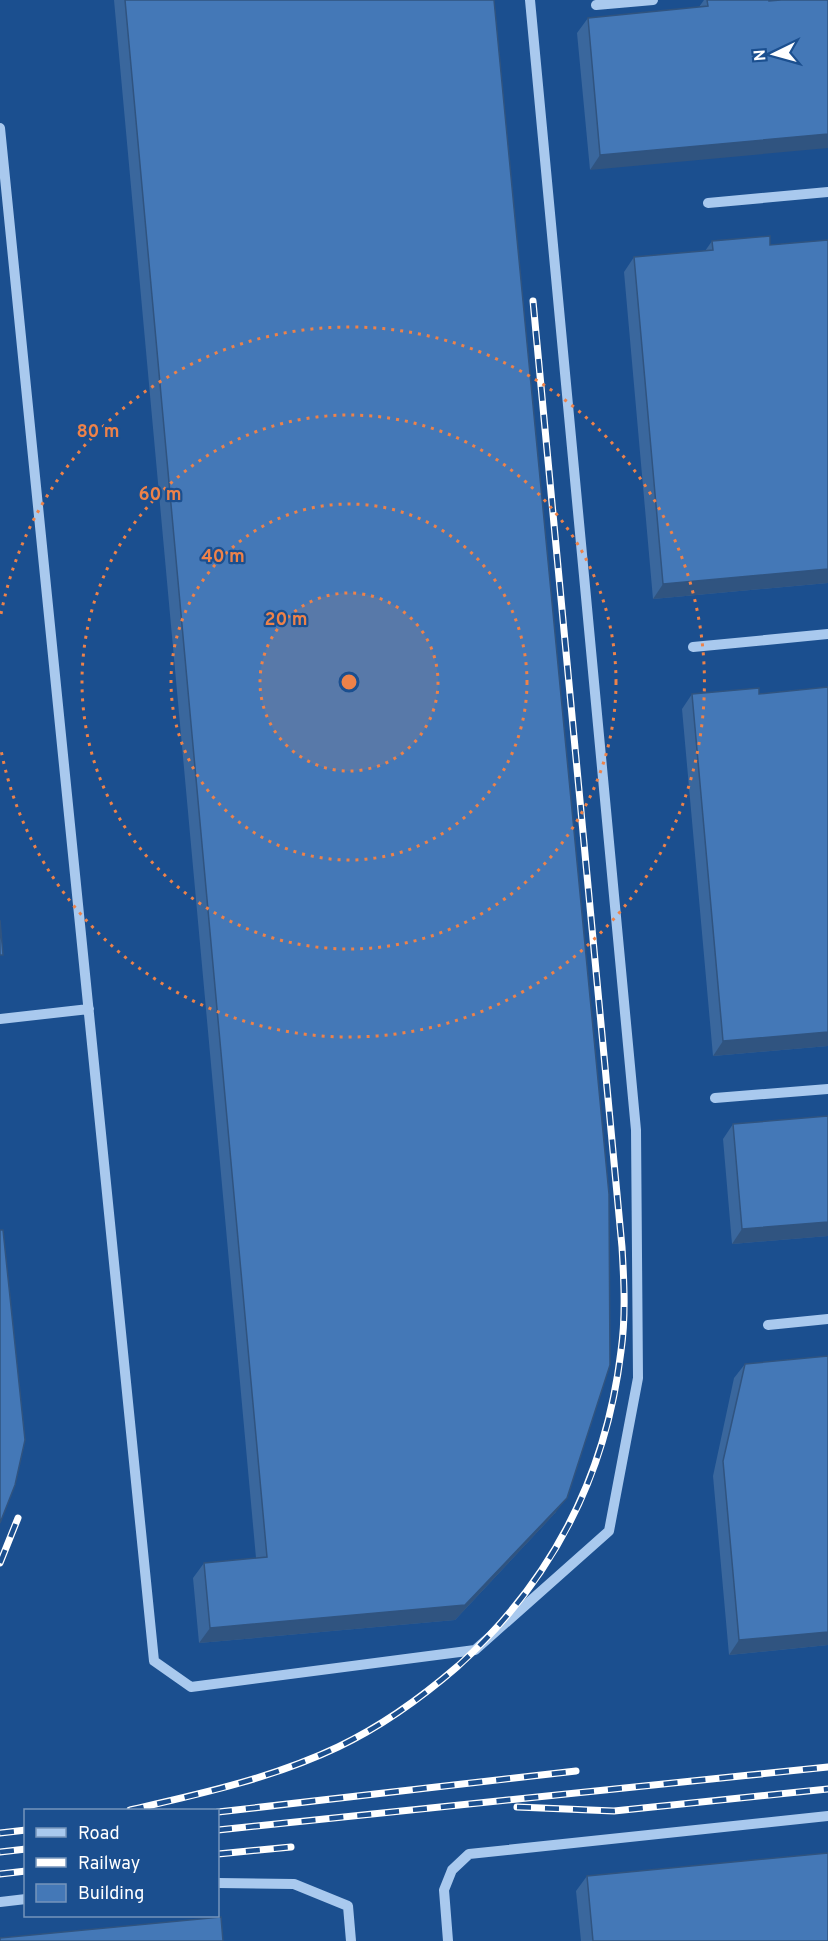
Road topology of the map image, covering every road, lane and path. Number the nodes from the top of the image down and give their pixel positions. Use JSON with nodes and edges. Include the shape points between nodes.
{"nodes":[{"id":1,"x":530,"y":0,"type":"edge"},
{"id":2,"x":653,"y":0,"type":"edge"},
{"id":3,"x":596,"y":5,"type":"dead end"},
{"id":4,"x":0,"y":128,"type":"edge"},
{"id":5,"x":828,"y":192,"type":"edge"},
{"id":6,"x":708,"y":203,"type":"dead end"},
{"id":7,"x":828,"y":634,"type":"edge"},
{"id":8,"x":693,"y":647,"type":"dead end"},
{"id":9,"x":88,"y":1010,"type":"junction"},
{"id":10,"x":0,"y":1019,"type":"edge"},
{"id":11,"x":828,"y":1089,"type":"edge"},
{"id":12,"x":715,"y":1098,"type":"dead end"},
{"id":13,"x":828,"y":1319,"type":"edge"},
{"id":14,"x":768,"y":1325,"type":"dead end"},
{"id":15,"x":828,"y":1816,"type":"edge"},
{"id":16,"x":219,"y":1883,"type":"edge"},
{"id":17,"x":24,"y":1899,"type":"edge"},
{"id":18,"x":0,"y":1902,"type":"edge"},
{"id":19,"x":351,"y":1941,"type":"edge"},
{"id":20,"x":448,"y":1941,"type":"edge"}],
"edges":[{"from":1,"to":9,"type":"lane","via":[[636,1130],[638,1378],[609,1531],[475,1650],[191,1687],[154,1662]]},
{"from":2,"to":3,"type":"lane"},
{"from":4,"to":9,"type":"lane"},
{"from":5,"to":6,"type":"lane"},
{"from":7,"to":8,"type":"lane"},
{"from":9,"to":10,"type":"lane"},
{"from":11,"to":12,"type":"lane"},
{"from":13,"to":14,"type":"lane"},
{"from":15,"to":20,"type":"lane","via":[[469,1854],[452,1870],[444,1890]]},
{"from":16,"to":19,"type":"lane","via":[[294,1884],[348,1906]]},
{"from":17,"to":18,"type":"lane"}]}
